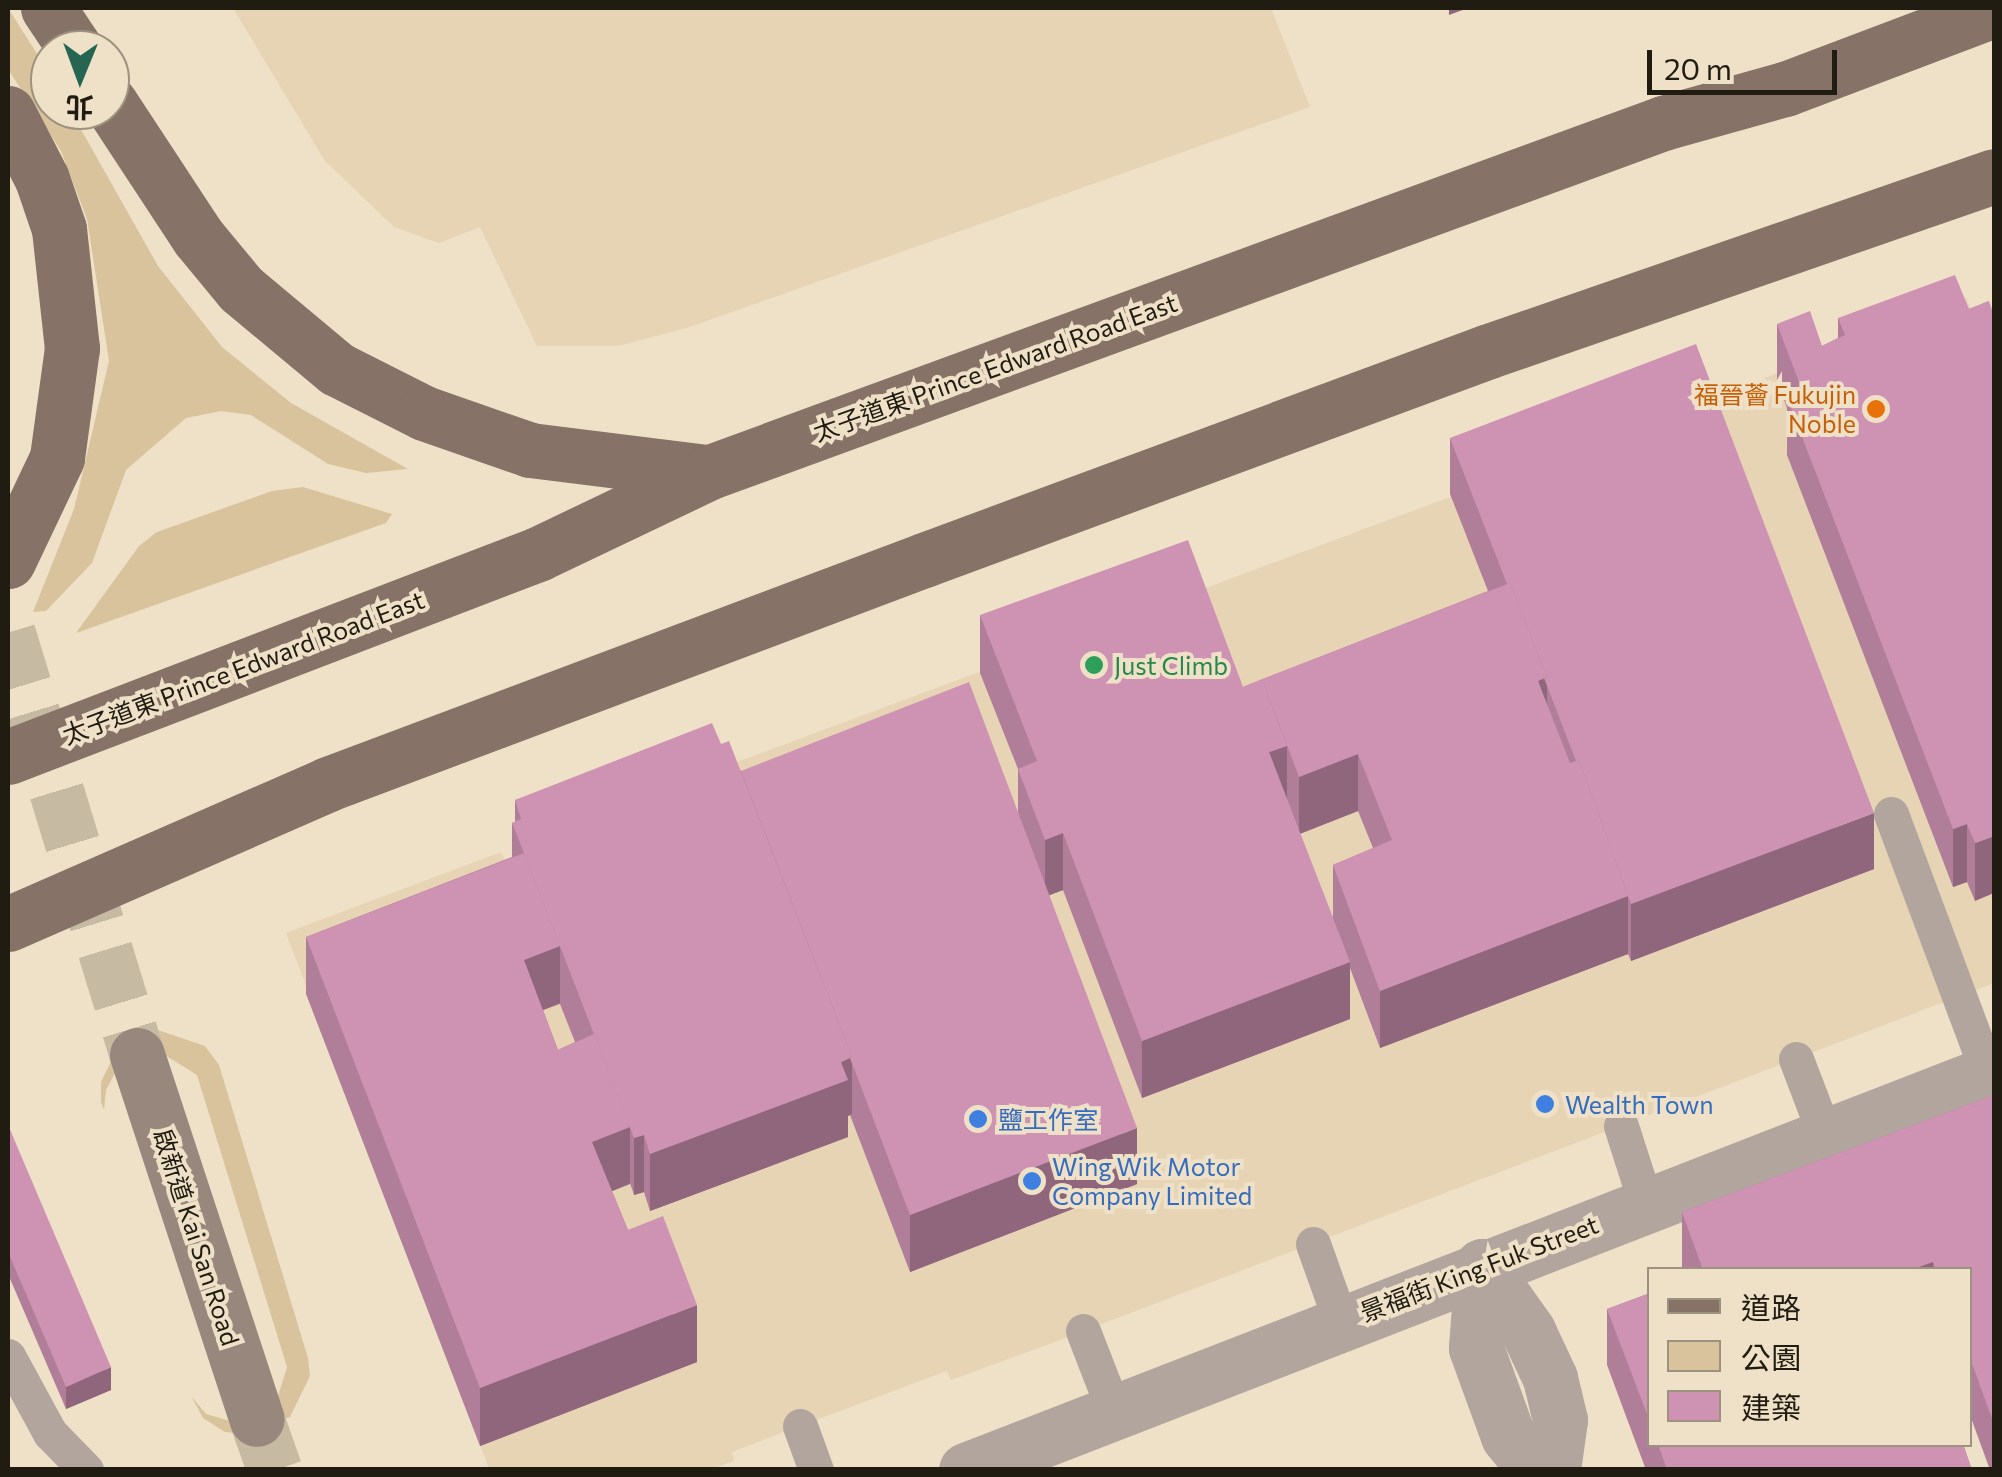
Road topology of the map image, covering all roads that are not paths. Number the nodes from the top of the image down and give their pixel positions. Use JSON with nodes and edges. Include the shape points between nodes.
{"nodes":[{"id":1,"x":48,"y":8,"type":"edge"},
{"id":2,"x":1994,"y":10,"type":"edge"},
{"id":3,"x":63,"y":30,"type":"edge"},
{"id":4,"x":8,"y":113,"type":"edge"},
{"id":5,"x":128,"y":130,"type":"edge"},
{"id":6,"x":1992,"y":176,"type":"edge"},
{"id":7,"x":710,"y":472,"type":"junction"},
{"id":8,"x":8,"y":561,"type":"edge"},
{"id":9,"x":8,"y":757,"type":"edge"},
{"id":10,"x":1890,"y":814,"type":"dead end"},
{"id":11,"x":8,"y":924,"type":"edge"},
{"id":12,"x":137,"y":1055,"type":"tunnel mouth"},
{"id":13,"x":1796,"y":1059,"type":"dead end"},
{"id":14,"x":1991,"y":1072,"type":"edge"},
{"id":15,"x":1620,"y":1126,"type":"dead end"},
{"id":16,"x":1825,"y":1135,"type":"junction"},
{"id":17,"x":1646,"y":1204,"type":"junction"},
{"id":18,"x":1312,"y":1244,"type":"dead end"},
{"id":19,"x":1482,"y":1266,"type":"junction"},
{"id":20,"x":1341,"y":1322,"type":"junction"},
{"id":21,"x":1083,"y":1331,"type":"dead end"},
{"id":22,"x":8,"y":1356,"type":"edge"},
{"id":23,"x":1114,"y":1411,"type":"junction"},
{"id":24,"x":257,"y":1418,"type":"tunnel mouth"},
{"id":25,"x":800,"y":1426,"type":"dead end"},
{"id":26,"x":86,"y":1470,"type":"edge"},
{"id":27,"x":816,"y":1470,"type":"edge"},
{"id":28,"x":966,"y":1470,"type":"edge"},
{"id":29,"x":1534,"y":1470,"type":"edge"},
{"id":30,"x":1552,"y":1470,"type":"edge"}],
"edges":[{"from":1,"to":3,"type":"main road"},
{"from":2,"to":7,"type":"main road","name":"太子道東 Prince Edward Road East","via":[[1785,89],[1645,130]]},
{"from":4,"to":8,"type":"main road","via":[[59,229],[72,348],[57,458]]},
{"from":5,"to":7,"type":"main road","via":[[198,238],[241,289],[337,370],[424,413],[530,450]]},
{"from":6,"to":11,"type":"main road","via":[[1489,350],[328,784]]},
{"from":7,"to":9,"type":"main road","name":"太子道東 Prince Edward Road East","via":[[538,554]]},
{"from":10,"to":14,"type":"lane"},
{"from":12,"to":24,"type":"main road","name":"啟新道 Kai San Road"},
{"from":13,"to":16,"type":"lane"},
{"from":14,"to":16,"type":"street","name":"景福街 King Fuk Street"},
{"from":15,"to":17,"type":"lane"},
{"from":16,"to":17,"type":"street","name":"景福街 King Fuk Street","via":[[1727,1194]]},
{"from":17,"to":19,"type":"street","name":"景福街 King Fuk Street"},
{"from":18,"to":20,"type":"lane"},
{"from":19,"to":20,"type":"street","name":"景福街 King Fuk Street"},
{"from":19,"to":29,"type":"street","via":[[1476,1348],[1508,1436]]},
{"from":19,"to":30,"type":"street","via":[[1528,1331],[1550,1378],[1560,1420]]},
{"from":20,"to":23,"type":"street","name":"景福街 King Fuk Street"},
{"from":21,"to":23,"type":"lane"},
{"from":22,"to":26,"type":"lane","via":[[50,1433]]},
{"from":23,"to":28,"type":"street","name":"景福街 King Fuk Street"},
{"from":25,"to":27,"type":"lane"}]}
